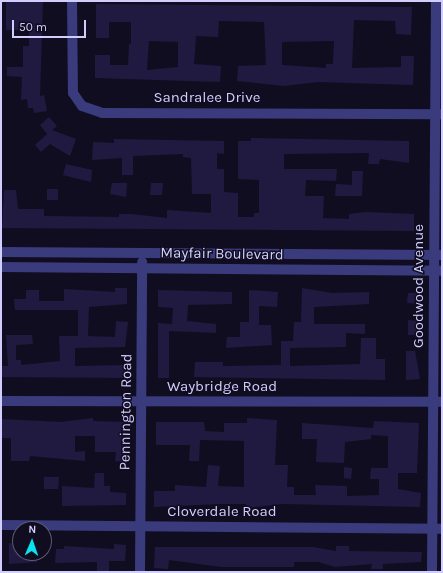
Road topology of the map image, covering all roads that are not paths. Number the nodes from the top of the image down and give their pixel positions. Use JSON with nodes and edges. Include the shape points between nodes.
{"nodes":[{"id":1,"x":72,"y":1,"type":"edge"},
{"id":2,"x":436,"y":1,"type":"edge"},
{"id":3,"x":438,"y":114,"type":"edge"},
{"id":4,"x":1,"y":252,"type":"edge"},
{"id":5,"x":142,"y":253,"type":"junction"},
{"id":6,"x":438,"y":255,"type":"edge"},
{"id":7,"x":1,"y":268,"type":"edge"},
{"id":8,"x":142,"y":269,"type":"junction"},
{"id":9,"x":438,"y":271,"type":"edge"},
{"id":10,"x":1,"y":401,"type":"edge"},
{"id":11,"x":141,"y":401,"type":"junction"},
{"id":12,"x":438,"y":402,"type":"edge"},
{"id":13,"x":1,"y":525,"type":"edge"},
{"id":14,"x":140,"y":526,"type":"junction"},
{"id":15,"x":437,"y":529,"type":"edge"},
{"id":16,"x":140,"y":572,"type":"edge"},
{"id":17,"x":432,"y":572,"type":"edge"}],
"edges":[{"from":1,"to":3,"type":"street","name":"Sandralee Drive","via":[[73,93],[82,106],[102,113]]},
{"from":2,"to":3,"type":"street","name":"Goodwood Avenue"},
{"from":3,"to":6,"type":"street","name":"Goodwood Avenue"},
{"from":4,"to":5,"type":"street","name":"Mayfair Boulevard"},
{"from":5,"to":6,"type":"street","name":"Mayfair Boulevard"},
{"from":5,"to":8,"type":"street","name":"Pennington Road"},
{"from":6,"to":9,"type":"street","name":"Goodwood Avenue"},
{"from":7,"to":8,"type":"street","name":"Mayfair Boulevard"},
{"from":8,"to":9,"type":"street","name":"Mayfair Boulevard"},
{"from":8,"to":11,"type":"street","name":"Pennington Road"},
{"from":9,"to":12,"type":"street","name":"Goodwood Avenue"},
{"from":10,"to":11,"type":"street","name":"Waybridge Road"},
{"from":11,"to":12,"type":"street","name":"Waybridge Road"},
{"from":11,"to":14,"type":"street","name":"Pennington Road"},
{"from":12,"to":15,"type":"street","name":"Goodwood Avenue"},
{"from":13,"to":14,"type":"street","name":"Cloverdale Road"},
{"from":14,"to":15,"type":"street","name":"Cloverdale Road"},
{"from":14,"to":16,"type":"street","name":"Pennington Road"},
{"from":15,"to":17,"type":"street","name":"Goodwood Avenue"}]}
